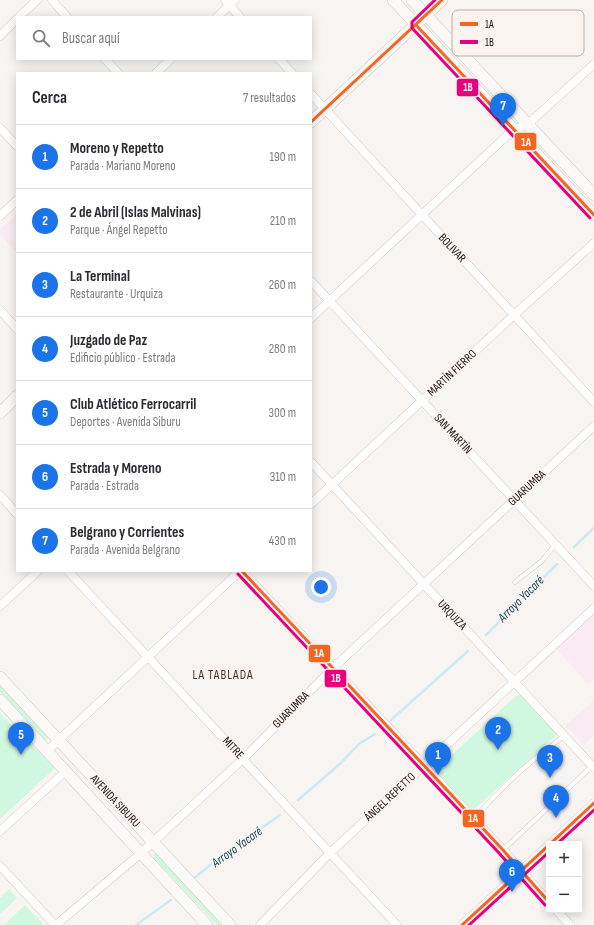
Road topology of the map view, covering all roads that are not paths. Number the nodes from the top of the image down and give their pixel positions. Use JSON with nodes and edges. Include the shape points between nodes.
{"nodes":[{"id":1,"x":36,"y":0,"type":"edge"},
{"id":2,"x":52,"y":0,"type":"edge"},
{"id":3,"x":393,"y":0,"type":"edge"},
{"id":4,"x":412,"y":0,"type":"edge"},
{"id":5,"x":442,"y":0,"type":"edge"},
{"id":6,"x":230,"y":2,"type":"edge"},
{"id":7,"x":426,"y":15,"type":"junction"},
{"id":8,"x":20,"y":16,"type":"edge"},
{"id":9,"x":66,"y":16,"type":"edge"},
{"id":10,"x":218,"y":16,"type":"edge"},
{"id":11,"x":239,"y":16,"type":"edge"},
{"id":12,"x":16,"y":20,"type":"edge"},
{"id":13,"x":416,"y":24,"type":"junction"},
{"id":14,"x":0,"y":36,"type":"edge"},
{"id":15,"x":452,"y":43,"type":"edge"},
{"id":16,"x":464,"y":56,"type":"edge"},
{"id":17,"x":106,"y":60,"type":"edge"},
{"id":18,"x":170,"y":60,"type":"edge"},
{"id":19,"x":280,"y":60,"type":"edge"},
{"id":20,"x":594,"y":64,"type":"edge"},
{"id":21,"x":117,"y":72,"type":"edge"},
{"id":22,"x":157,"y":72,"type":"edge"},
{"id":23,"x":291,"y":72,"type":"edge"},
{"id":24,"x":312,"y":95,"type":"edge"},
{"id":25,"x":325,"y":109,"type":"junction"},
{"id":26,"x":312,"y":121,"type":"edge"},
{"id":27,"x":528,"y":124,"type":"junction"},
{"id":28,"x":0,"y":128,"type":"edge"},
{"id":29,"x":513,"y":130,"type":"junction"},
{"id":30,"x":16,"y":145,"type":"edge"},
{"id":31,"x":594,"y":195,"type":"edge"},
{"id":32,"x":16,"y":201,"type":"edge"},
{"id":33,"x":422,"y":215,"type":"junction"},
{"id":34,"x":594,"y":215,"type":"edge"},
{"id":35,"x":0,"y":216,"type":"edge"},
{"id":36,"x":594,"y":244,"type":"edge"},
{"id":37,"x":312,"y":282,"type":"edge"},
{"id":38,"x":329,"y":301,"type":"junction"},
{"id":39,"x":0,"y":310,"type":"edge"},
{"id":40,"x":514,"y":315,"type":"junction"},
{"id":41,"x":312,"y":317,"type":"edge"},
{"id":42,"x":16,"y":328,"type":"edge"},
{"id":43,"x":16,"y":397,"type":"edge"},
{"id":44,"x":422,"y":401,"type":"junction"},
{"id":45,"x":594,"y":402,"type":"edge"},
{"id":46,"x":0,"y":413,"type":"edge"},
{"id":47,"x":594,"y":426,"type":"edge"},
{"id":48,"x":312,"y":463,"type":"edge"},
{"id":49,"x":332,"y":485,"type":"junction"},
{"id":50,"x":0,"y":495,"type":"edge"},
{"id":51,"x":514,"y":500,"type":"junction"},
{"id":52,"x":312,"y":503,"type":"edge"},
{"id":53,"x":16,"y":513,"type":"edge"},
{"id":54,"x":555,"y":545,"type":"junction"},
{"id":55,"x":37,"y":572,"type":"edge"},
{"id":56,"x":69,"y":572,"type":"edge"},
{"id":57,"x":240,"y":572,"type":"edge"},
{"id":58,"x":242,"y":572,"type":"edge"},
{"id":59,"x":515,"y":582,"type":"dead end"},
{"id":60,"x":424,"y":584,"type":"junction"},
{"id":61,"x":594,"y":586,"type":"edge"},
{"id":62,"x":0,"y":606,"type":"edge"},
{"id":63,"x":594,"y":608,"type":"edge"},
{"id":64,"x":148,"y":657,"type":"junction"},
{"id":65,"x":333,"y":668,"type":"junction"},
{"id":66,"x":0,"y":677,"type":"edge"},
{"id":67,"x":514,"y":682,"type":"junction"},
{"id":68,"x":0,"y":700,"type":"edge"},
{"id":69,"x":565,"y":736,"type":"junction"},
{"id":70,"x":58,"y":740,"type":"junction"},
{"id":71,"x":47,"y":751,"type":"junction"},
{"id":72,"x":243,"y":758,"type":"junction"},
{"id":73,"x":424,"y":766,"type":"junction"},
{"id":74,"x":593,"y":767,"type":"edge"},
{"id":75,"x":66,"y":771,"type":"junction"},
{"id":76,"x":594,"y":803,"type":"edge"},
{"id":77,"x":474,"y":819,"type":"junction"},
{"id":78,"x":0,"y":831,"type":"edge"},
{"id":79,"x":552,"y":841,"type":"edge"},
{"id":80,"x":153,"y":842,"type":"junction"},
{"id":81,"x":546,"y":847,"type":"edge"},
{"id":82,"x":503,"y":850,"type":"junction"},
{"id":83,"x":141,"y":853,"type":"junction"},
{"id":84,"x":330,"y":853,"type":"junction"},
{"id":85,"x":0,"y":866,"type":"edge"},
{"id":86,"x":521,"y":871,"type":"junction"},
{"id":87,"x":546,"y":899,"type":"edge"},
{"id":88,"x":559,"y":913,"type":"edge"},
{"id":89,"x":55,"y":925,"type":"edge"},
{"id":90,"x":207,"y":925,"type":"edge"},
{"id":91,"x":230,"y":925,"type":"edge"},
{"id":92,"x":260,"y":925,"type":"edge"},
{"id":93,"x":398,"y":925,"type":"edge"},
{"id":94,"x":462,"y":925,"type":"edge"},
{"id":95,"x":570,"y":925,"type":"edge"}],
"edges":[{"from":1,"to":8,"type":"street"},
{"from":2,"to":9,"type":"street"},
{"from":3,"to":13,"type":"main road"},
{"from":4,"to":7,"type":"main road"},
{"from":5,"to":7,"type":"main road"},
{"from":6,"to":10,"type":"street"},
{"from":6,"to":11,"type":"street"},
{"from":7,"to":13,"type":"main road"},
{"from":7,"to":15,"type":"main road"},
{"from":12,"to":14,"type":"street"},
{"from":13,"to":25,"type":"main road"},
{"from":13,"to":29,"type":"main road"},
{"from":16,"to":27,"type":"main road"},
{"from":17,"to":21,"type":"street"},
{"from":18,"to":22,"type":"street"},
{"from":19,"to":23,"type":"street"},
{"from":20,"to":27,"type":"street"},
{"from":24,"to":25,"type":"street","name":"BOLIVAR"},
{"from":25,"to":26,"type":"main road"},
{"from":25,"to":33,"type":"street","name":"BOLIVAR"},
{"from":27,"to":29,"type":"street"},
{"from":27,"to":31,"type":"main road"},
{"from":28,"to":30,"type":"street"},
{"from":29,"to":33,"type":"street"},
{"from":29,"to":34,"type":"main road"},
{"from":32,"to":35,"type":"street"},
{"from":33,"to":38,"type":"street"},
{"from":33,"to":40,"type":"street","name":"BOLIVAR"},
{"from":36,"to":40,"type":"street","name":"MARTÍN FIERRO"},
{"from":37,"to":38,"type":"street","name":"SAN MARTÍN"},
{"from":38,"to":41,"type":"street"},
{"from":38,"to":44,"type":"street","name":"SAN MARTÍN"},
{"from":39,"to":42,"type":"street"},
{"from":40,"to":44,"type":"street","name":"MARTÍN FIERRO"},
{"from":40,"to":45,"type":"street","name":"BOLIVAR"},
{"from":43,"to":46,"type":"main road"},
{"from":44,"to":49,"type":"street","name":"MARTÍN FIERRO"},
{"from":44,"to":51,"type":"street","name":"SAN MARTÍN"},
{"from":47,"to":51,"type":"street","name":"GUARUMBA"},
{"from":48,"to":49,"type":"street","name":"URQUIZA"},
{"from":49,"to":52,"type":"street","name":"MARTÍN FIERRO"},
{"from":49,"to":60,"type":"street","name":"URQUIZA"},
{"from":50,"to":53,"type":"street"},
{"from":51,"to":54,"type":"street","name":"SAN MARTÍN"},
{"from":51,"to":60,"type":"street","name":"GUARUMBA"},
{"from":54,"to":59,"type":"lane","via":[[542,561]]},
{"from":54,"to":61,"type":"street","name":"SAN MARTÍN"},
{"from":55,"to":62,"type":"street"},
{"from":56,"to":64,"type":"street","name":"MITRE"},
{"from":57,"to":64,"type":"street"},
{"from":58,"to":65,"type":"street"},
{"from":60,"to":65,"type":"street","name":"GUARUMBA"},
{"from":60,"to":67,"type":"street","name":"URQUIZA"},
{"from":63,"to":67,"type":"street","name":"ÁNGEL REPETTO"},
{"from":64,"to":70,"type":"street"},
{"from":64,"to":72,"type":"street","name":"MITRE"},
{"from":65,"to":72,"type":"street","name":"GUARUMBA"},
{"from":65,"to":73,"type":"street"},
{"from":66,"to":70,"type":"main road","name":"AVENIDA SIBURU"},
{"from":67,"to":69,"type":"street","name":"URQUIZA"},
{"from":67,"to":73,"type":"street","name":"ÁNGEL REPETTO"},
{"from":68,"to":71,"type":"main road","name":"AVENIDA SIBURU"},
{"from":69,"to":74,"type":"street","name":"URQUIZA"},
{"from":69,"to":77,"type":"lane","via":[[537,756],[498,792]]},
{"from":70,"to":71,"type":"street"},
{"from":70,"to":80,"type":"main road","name":"AVENIDA SIBURU"},
{"from":71,"to":75,"type":"main road","name":"AVENIDA SIBURU"},
{"from":72,"to":80,"type":"street","name":"GUARUMBA"},
{"from":72,"to":84,"type":"street","name":"MITRE"},
{"from":73,"to":77,"type":"street"},
{"from":73,"to":84,"type":"street","name":"ÁNGEL REPETTO"},
{"from":74,"to":82,"type":"lane"},
{"from":75,"to":78,"type":"street"},
{"from":75,"to":83,"type":"main road","name":"AVENIDA SIBURU"},
{"from":76,"to":79,"type":"street"},
{"from":77,"to":82,"type":"street"},
{"from":80,"to":83,"type":"street","name":"GUARUMBA"},
{"from":80,"to":91,"type":"main road","name":"AVENIDA SIBURU"},
{"from":81,"to":86,"type":"street"},
{"from":82,"to":86,"type":"street"},
{"from":83,"to":89,"type":"street","name":"GUARUMBA"},
{"from":83,"to":90,"type":"main road","name":"AVENIDA SIBURU"},
{"from":84,"to":92,"type":"street","name":"ÁNGEL REPETTO"},
{"from":84,"to":93,"type":"street","name":"MITRE"},
{"from":85,"to":89,"type":"street"},
{"from":86,"to":87,"type":"street"},
{"from":86,"to":94,"type":"street"},
{"from":88,"to":95,"type":"street"}]}
